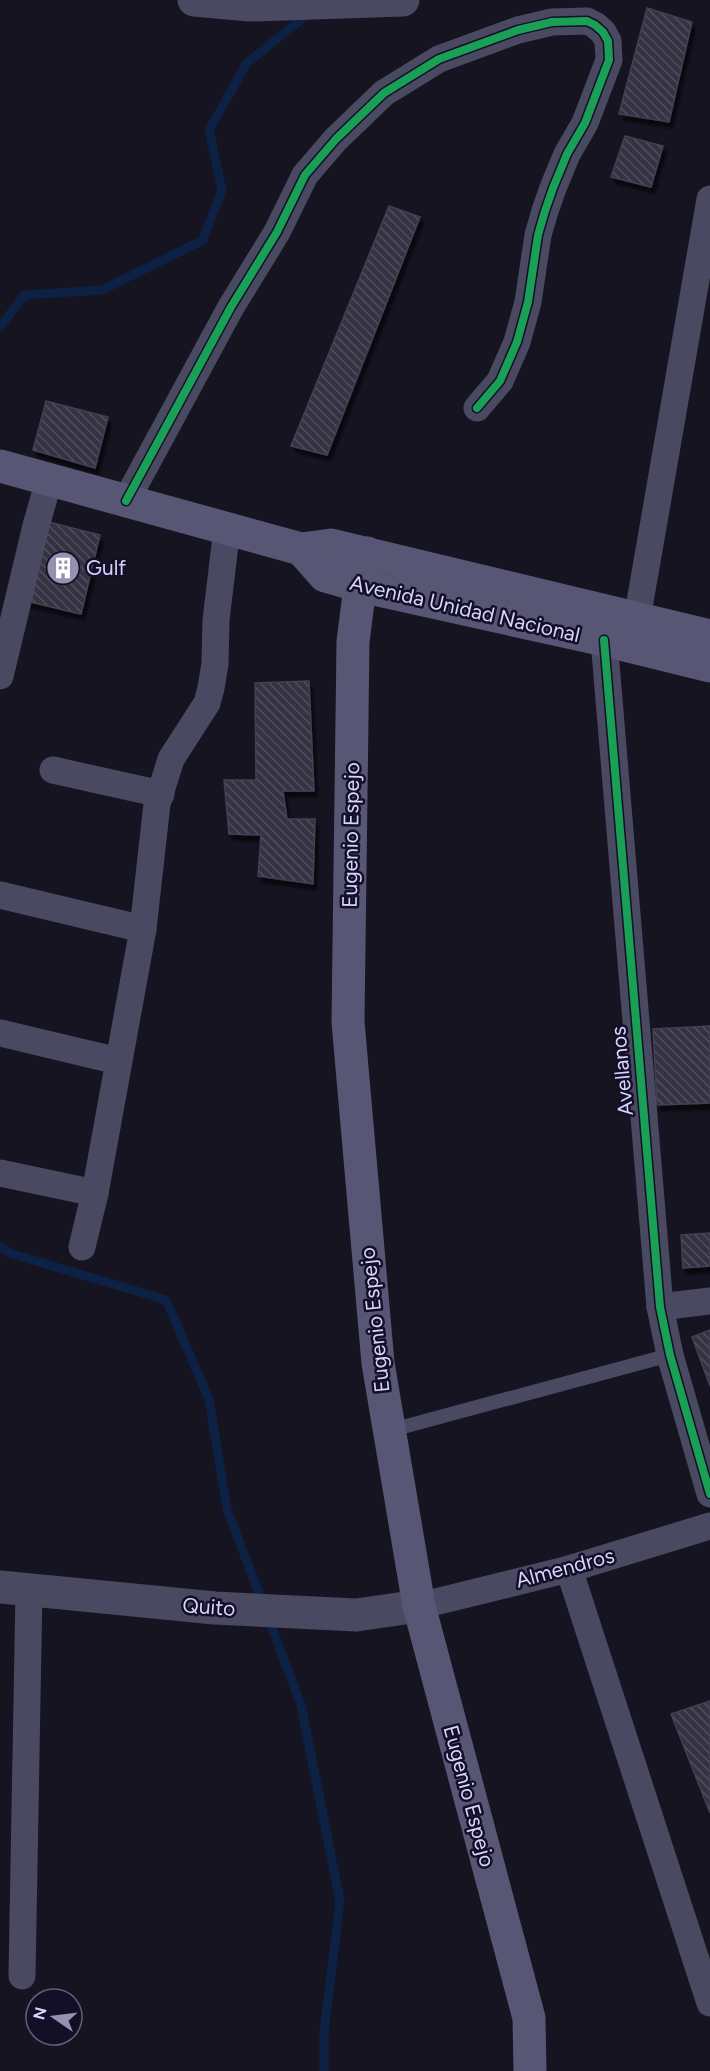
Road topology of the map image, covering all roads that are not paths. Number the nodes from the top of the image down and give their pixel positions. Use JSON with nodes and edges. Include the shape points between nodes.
{"nodes":[{"id":1,"x":194,"y":0,"type":"edge"},
{"id":2,"x":394,"y":1,"type":"edge"},
{"id":3,"x":710,"y":199,"type":"edge"},
{"id":4,"x":477,"y":408,"type":"dead end"},
{"id":5,"x":7,"y":469,"type":"edge"},
{"id":6,"x":50,"y":480,"type":"junction"},
{"id":7,"x":126,"y":501,"type":"junction"},
{"id":8,"x":227,"y":528,"type":"junction"},
{"id":9,"x":301,"y":549,"type":"junction"},
{"id":10,"x":367,"y":554,"type":"junction"},
{"id":11,"x":360,"y":586,"type":"junction"},
{"id":12,"x":638,"y":619,"type":"junction"},
{"id":13,"x":710,"y":636,"type":"edge"},
{"id":14,"x":604,"y":640,"type":"junction"},
{"id":15,"x":710,"y":666,"type":"edge"},
{"id":16,"x":0,"y":676,"type":"edge"},
{"id":17,"x":53,"y":770,"type":"dead end"},
{"id":18,"x":161,"y":794,"type":"junction"},
{"id":19,"x":0,"y":895,"type":"edge"},
{"id":20,"x":143,"y":929,"type":"junction"},
{"id":21,"x":0,"y":1033,"type":"edge"},
{"id":22,"x":118,"y":1061,"type":"junction"},
{"id":23,"x":0,"y":1173,"type":"edge"},
{"id":24,"x":95,"y":1193,"type":"junction"},
{"id":25,"x":82,"y":1248,"type":"dead end"},
{"id":26,"x":710,"y":1301,"type":"edge"},
{"id":27,"x":660,"y":1307,"type":"junction"},
{"id":28,"x":669,"y":1355,"type":"junction"},
{"id":29,"x":388,"y":1431,"type":"junction"},
{"id":30,"x":710,"y":1494,"type":"edge"},
{"id":31,"x":710,"y":1526,"type":"edge"},
{"id":32,"x":569,"y":1569,"type":"junction"},
{"id":33,"x":26,"y":1590,"type":"edge"},
{"id":34,"x":419,"y":1606,"type":"junction"},
{"id":35,"x":22,"y":1976,"type":"dead end"},
{"id":36,"x":710,"y":2003,"type":"edge"},
{"id":37,"x":530,"y":2071,"type":"edge"}],
"edges":[{"from":1,"to":2,"type":"street","via":[[250,5]]},
{"from":3,"to":12,"type":"street"},
{"from":4,"to":7,"type":"street","via":[[500,381],[517,342],[545,211],[609,60],[603,32],[586,21],[552,22],[518,30],[439,59],[384,93],[336,139],[305,175]]},
{"from":5,"to":6,"type":"main road","name":"Avenida Unidad Nacional"},
{"from":6,"to":7,"type":"main road","name":"Avenida Unidad Nacional"},
{"from":6,"to":16,"type":"street"},
{"from":7,"to":8,"type":"main road","name":"Avenida Unidad Nacional"},
{"from":8,"to":9,"type":"main road","name":"Avenida Unidad Nacional"},
{"from":8,"to":18,"type":"street","via":[[211,688],[207,703],[171,759]]},
{"from":9,"to":10,"type":"main road","name":"Avenida Unidad Nacional","via":[[331,545]]},
{"from":9,"to":11,"type":"main road","name":"Avenida Unidad Nacional","via":[[325,576]]},
{"from":10,"to":11,"type":"main road","name":"Eugenio Espejo"},
{"from":10,"to":12,"type":"main road","name":"Avenida Unidad Nacional"},
{"from":11,"to":14,"type":"main road","name":"Avenida Unidad Nacional"},
{"from":11,"to":29,"type":"main road","name":"Eugenio Espejo","via":[[353,642],[348,1022],[378,1363]]},
{"from":12,"to":13,"type":"main road","name":"Avenida Unidad Nacional"},
{"from":14,"to":15,"type":"main road","name":"Avenida Unidad Nacional"},
{"from":14,"to":27,"type":"street","name":"Avellanos"},
{"from":17,"to":18,"type":"street"},
{"from":18,"to":20,"type":"street"},
{"from":19,"to":20,"type":"street"},
{"from":20,"to":22,"type":"street"},
{"from":21,"to":22,"type":"street"},
{"from":22,"to":24,"type":"street"},
{"from":23,"to":24,"type":"street"},
{"from":24,"to":25,"type":"street"},
{"from":26,"to":27,"type":"street"},
{"from":27,"to":28,"type":"street","name":"Avellanos"},
{"from":28,"to":29,"type":"lane"},
{"from":28,"to":30,"type":"street","name":"Avellanos"},
{"from":29,"to":34,"type":"main road","name":"Eugenio Espejo"},
{"from":31,"to":32,"type":"street","name":"Almendros"},
{"from":32,"to":34,"type":"street","name":"Almendros"},
{"from":32,"to":36,"type":"street"},
{"from":33,"to":34,"type":"street","name":"Quito","via":[[215,1608],[356,1615]]},
{"from":33,"to":35,"type":"street"},
{"from":34,"to":37,"type":"main road","name":"Eugenio Espejo","via":[[529,2018]]}]}
